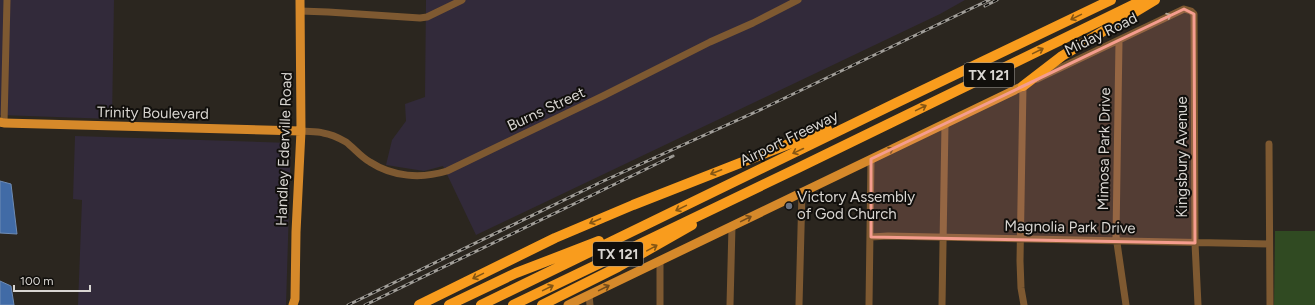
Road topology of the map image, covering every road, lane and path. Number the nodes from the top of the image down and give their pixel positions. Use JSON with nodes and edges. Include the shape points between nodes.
{"nodes":[{"id":1,"x":7,"y":0,"type":"edge"},
{"id":2,"x":300,"y":0,"type":"edge"},
{"id":3,"x":462,"y":0,"type":"edge"},
{"id":4,"x":798,"y":0,"type":"edge"},
{"id":5,"x":1111,"y":0,"type":"edge"},
{"id":6,"x":1143,"y":0,"type":"edge"},
{"id":7,"x":1155,"y":0,"type":"edge"},
{"id":8,"x":1191,"y":11,"type":"joint"},
{"id":9,"x":300,"y":12,"type":"junction"},
{"id":10,"x":1119,"y":41,"type":"junction"},
{"id":11,"x":1023,"y":86,"type":"junction"},
{"id":12,"x":896,"y":103,"type":"junction"},
{"id":13,"x":1,"y":124,"type":"edge"},
{"id":14,"x":945,"y":124,"type":"junction"},
{"id":15,"x":301,"y":131,"type":"junction"},
{"id":16,"x":1270,"y":144,"type":"dead end"},
{"id":17,"x":871,"y":159,"type":"junction"},
{"id":18,"x":802,"y":192,"type":"junction"},
{"id":19,"x":723,"y":203,"type":"junction"},
{"id":20,"x":660,"y":218,"type":"junction"},
{"id":21,"x":732,"y":226,"type":"junction"},
{"id":22,"x":870,"y":237,"type":"junction"},
{"id":23,"x":944,"y":237,"type":"junction"},
{"id":24,"x":1021,"y":239,"type":"junction"},
{"id":25,"x":1116,"y":241,"type":"junction"},
{"id":26,"x":1195,"y":243,"type":"junction"},
{"id":27,"x":1269,"y":244,"type":"junction"},
{"id":28,"x":660,"y":261,"type":"junction"},
{"id":29,"x":589,"y":295,"type":"junction"},
{"id":30,"x":295,"y":303,"type":"edge"},
{"id":31,"x":419,"y":305,"type":"edge"},
{"id":32,"x":449,"y":305,"type":"edge"},
{"id":33,"x":481,"y":305,"type":"edge"},
{"id":34,"x":513,"y":305,"type":"edge"},
{"id":35,"x":542,"y":305,"type":"edge"},
{"id":36,"x":568,"y":305,"type":"edge"},
{"id":37,"x":590,"y":305,"type":"edge"},
{"id":38,"x":660,"y":305,"type":"edge"},
{"id":39,"x":730,"y":305,"type":"edge"},
{"id":40,"x":799,"y":305,"type":"edge"},
{"id":41,"x":869,"y":305,"type":"edge"},
{"id":42,"x":942,"y":305,"type":"edge"},
{"id":43,"x":1024,"y":305,"type":"edge"},
{"id":44,"x":1126,"y":305,"type":"edge"},
{"id":45,"x":1198,"y":305,"type":"edge"},
{"id":46,"x":1270,"y":305,"type":"edge"}],
"edges":[{"from":1,"to":13,"type":"street"},
{"from":2,"to":9,"type":"main road","name":"Handley Ederville Road"},
{"from":3,"to":9,"type":"street","via":[[420,18]]},
{"from":4,"to":15,"type":"street","name":"Burns Street","via":[[439,174],[410,176],[386,171],[369,162],[346,142],[322,132]]},
{"from":5,"to":12,"type":"highway","name":"Airport Freeway","number":"TX 121","one_way":true},
{"from":19,"to":6,"type":"highway","name":"Airport Freeway","number":"TX 121","one_way":true},
{"from":7,"to":11,"type":"highway","via":[[1062,56]]},
{"from":10,"to":8,"type":"street","name":"Miday Road","one_way":true,"via":[[1184,9]]},
{"from":8,"to":26,"type":"street","name":"Kingsbury Avenue","via":[[1194,17]]},
{"from":9,"to":15,"type":"main road","name":"Handley Ederville Road"},
{"from":10,"to":11,"type":"street","name":"Miday Road"},
{"from":10,"to":25,"type":"street","name":"Mimosa Park Drive"},
{"from":11,"to":14,"type":"main road"},
{"from":11,"to":24,"type":"street"},
{"from":12,"to":20,"type":"highway","name":"Airport Freeway","number":"TX 121","one_way":true},
{"from":12,"to":31,"type":"highway","one_way":true,"via":[[876,107],[817,134],[555,238]]},
{"from":13,"to":15,"type":"main road","name":"Trinity Boulevard"},
{"from":17,"to":14,"type":"main road","one_way":true},
{"from":14,"to":23,"type":"street"},
{"from":15,"to":30,"type":"main road","name":"Handley Ederville Road"},
{"from":16,"to":27,"type":"street"},
{"from":17,"to":18,"type":"main road"},
{"from":17,"to":22,"type":"street"},
{"from":21,"to":18,"type":"main road","one_way":true},
{"from":18,"to":40,"type":"street"},
{"from":34,"to":19,"type":"highway","name":"Airport Freeway","number":"TX 121","one_way":true},
{"from":35,"to":19,"type":"highway","one_way":true,"via":[[654,247],[699,221]]},
{"from":20,"to":32,"type":"highway","via":[[516,273]]},
{"from":20,"to":33,"type":"highway","name":"Airport Freeway","number":"TX 121"},
{"from":21,"to":28,"type":"main road"},
{"from":21,"to":39,"type":"street"},
{"from":22,"to":23,"type":"street","name":"Magnolia Park Drive"},
{"from":22,"to":41,"type":"street"},
{"from":23,"to":24,"type":"street","name":"Magnolia Park Drive"},
{"from":23,"to":42,"type":"street"},
{"from":24,"to":25,"type":"street","name":"Magnolia Park Drive"},
{"from":24,"to":43,"type":"street","via":[[1021,288]]},
{"from":25,"to":26,"type":"street","name":"Magnolia Park Drive"},
{"from":25,"to":44,"type":"street","name":"Mimosa Park Drive"},
{"from":26,"to":27,"type":"street","name":"Magnolia Park Drive"},
{"from":26,"to":45,"type":"street","name":"Kingsbury Avenue"},
{"from":27,"to":46,"type":"street"},
{"from":29,"to":28,"type":"main road","one_way":true},
{"from":28,"to":38,"type":"street"},
{"from":29,"to":36,"type":"main road"},
{"from":29,"to":37,"type":"street"}]}
